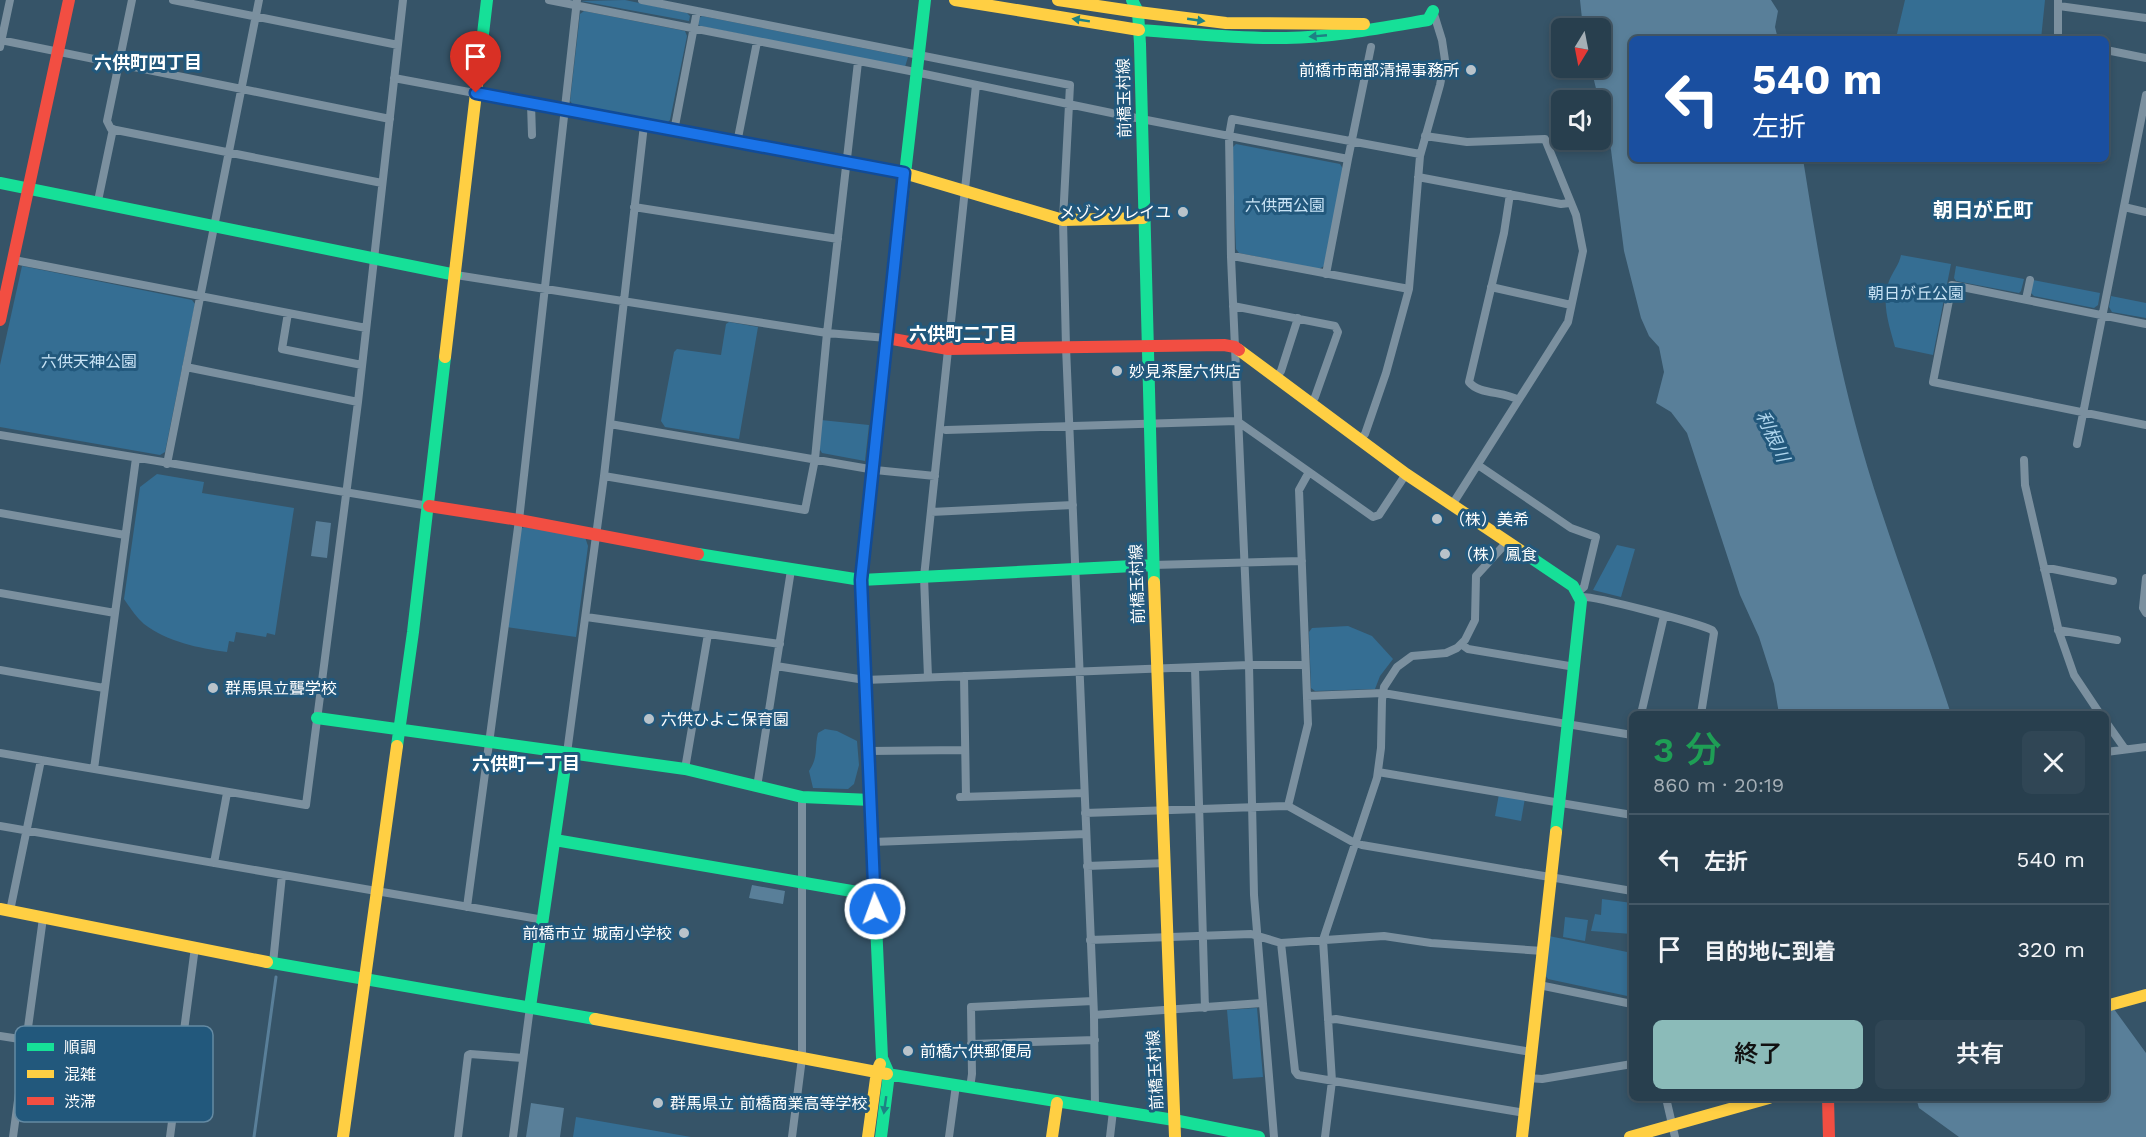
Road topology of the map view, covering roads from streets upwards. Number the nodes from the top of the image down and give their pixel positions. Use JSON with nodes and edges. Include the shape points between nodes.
{"nodes":[{"id":1,"x":10,"y":0,"type":"edge"},
{"id":2,"x":69,"y":0,"type":"edge"},
{"id":3,"x":132,"y":0,"type":"edge"},
{"id":4,"x":173,"y":0,"type":"edge"},
{"id":5,"x":260,"y":0,"type":"edge"},
{"id":6,"x":403,"y":0,"type":"edge"},
{"id":7,"x":487,"y":0,"type":"edge"},
{"id":8,"x":549,"y":0,"type":"edge"},
{"id":9,"x":642,"y":0,"type":"edge"},
{"id":10,"x":925,"y":0,"type":"edge"},
{"id":11,"x":956,"y":0,"type":"edge"},
{"id":12,"x":1058,"y":0,"type":"edge"},
{"id":13,"x":1132,"y":0,"type":"edge"},
{"id":14,"x":577,"y":3,"type":"edge"},
{"id":15,"x":2059,"y":3,"type":"edge"},
{"id":16,"x":1140,"y":6,"type":"edge"},
{"id":17,"x":697,"y":11,"type":"junction"},
{"id":18,"x":1433,"y":11,"type":"junction"},
{"id":19,"x":256,"y":17,"type":"junction"},
{"id":20,"x":2146,"y":18,"type":"edge"},
{"id":21,"x":694,"y":28,"type":"junction"},
{"id":22,"x":1139,"y":30,"type":"junction"},
{"id":23,"x":2058,"y":36,"type":"edge"},
{"id":24,"x":0,"y":42,"type":"edge"},
{"id":25,"x":757,"y":42,"type":"junction"},
{"id":26,"x":398,"y":45,"type":"junction"},
{"id":27,"x":1371,"y":47,"type":"dead end"},
{"id":28,"x":2109,"y":51,"type":"edge"},
{"id":29,"x":58,"y":53,"type":"junction"},
{"id":30,"x":918,"y":55,"type":"junction"},
{"id":31,"x":2146,"y":58,"type":"edge"},
{"id":32,"x":858,"y":62,"type":"junction"},
{"id":33,"x":118,"y":65,"type":"junction"},
{"id":34,"x":915,"y":72,"type":"junction"},
{"id":35,"x":394,"y":78,"type":"junction"},
{"id":36,"x":976,"y":85,"type":"junction"},
{"id":37,"x":242,"y":90,"type":"junction"},
{"id":38,"x":476,"y":93,"type":"junction"},
{"id":39,"x":2146,"y":95,"type":"edge"},
{"id":40,"x":1068,"y":103,"type":"junction"},
{"id":41,"x":531,"y":104,"type":"junction"},
{"id":42,"x":565,"y":110,"type":"junction"},
{"id":43,"x":390,"y":119,"type":"junction"},
{"id":44,"x":1141,"y":119,"type":"junction"},
{"id":45,"x":644,"y":126,"type":"junction"},
{"id":46,"x":113,"y":129,"type":"junction"},
{"id":47,"x":674,"y":131,"type":"junction"},
{"id":48,"x":532,"y":135,"type":"dead end"},
{"id":49,"x":1229,"y":136,"type":"junction"},
{"id":50,"x":1425,"y":136,"type":"junction"},
{"id":51,"x":1353,"y":142,"type":"junction"},
{"id":52,"x":737,"y":144,"type":"junction"},
{"id":53,"x":229,"y":153,"type":"junction"},
{"id":54,"x":1420,"y":154,"type":"junction"},
{"id":55,"x":1348,"y":159,"type":"junction"},
{"id":56,"x":846,"y":162,"type":"junction"},
{"id":57,"x":904,"y":173,"type":"junction"},
{"id":58,"x":1418,"y":177,"type":"junction"},
{"id":59,"x":0,"y":183,"type":"edge"},
{"id":60,"x":382,"y":183,"type":"junction"},
{"id":61,"x":29,"y":189,"type":"junction"},
{"id":62,"x":966,"y":191,"type":"junction"},
{"id":63,"x":1510,"y":194,"type":"junction"},
{"id":64,"x":99,"y":196,"type":"dead end"},
{"id":65,"x":1570,"y":203,"type":"junction"},
{"id":66,"x":634,"y":207,"type":"junction"},
{"id":67,"x":2124,"y":207,"type":"junction"},
{"id":68,"x":2146,"y":212,"type":"edge"},
{"id":69,"x":1143,"y":218,"type":"junction"},
{"id":70,"x":1063,"y":220,"type":"junction"},
{"id":71,"x":214,"y":226,"type":"junction"},
{"id":72,"x":838,"y":238,"type":"junction"},
{"id":73,"x":1231,"y":257,"type":"junction"},
{"id":74,"x":374,"y":258,"type":"junction"},
{"id":75,"x":14,"y":260,"type":"junction"},
{"id":76,"x":456,"y":274,"type":"junction"},
{"id":77,"x":1326,"y":274,"type":"junction"},
{"id":78,"x":2030,"y":280,"type":"dead end"},
{"id":79,"x":1491,"y":287,"type":"junction"},
{"id":80,"x":545,"y":289,"type":"junction"},
{"id":81,"x":1409,"y":290,"type":"junction"},
{"id":82,"x":200,"y":296,"type":"junction"},
{"id":83,"x":2026,"y":299,"type":"junction"},
{"id":84,"x":624,"y":301,"type":"junction"},
{"id":85,"x":1571,"y":305,"type":"junction"},
{"id":86,"x":1233,"y":306,"type":"junction"},
{"id":87,"x":288,"y":313,"type":"junction"},
{"id":88,"x":2102,"y":315,"type":"junction"},
{"id":89,"x":1298,"y":318,"type":"junction"},
{"id":90,"x":0,"y":320,"type":"edge"},
{"id":91,"x":2146,"y":324,"type":"edge"},
{"id":92,"x":366,"y":328,"type":"junction"},
{"id":93,"x":827,"y":333,"type":"junction"},
{"id":94,"x":887,"y":338,"type":"junction"},
{"id":95,"x":1066,"y":347,"type":"junction"},
{"id":96,"x":1148,"y":347,"type":"junction"},
{"id":97,"x":1235,"y":347,"type":"junction"},
{"id":98,"x":948,"y":349,"type":"junction"},
{"id":99,"x":362,"y":365,"type":"junction"},
{"id":100,"x":186,"y":367,"type":"junction"},
{"id":101,"x":1276,"y":376,"type":"junction"},
{"id":102,"x":1518,"y":400,"type":"junction"},
{"id":103,"x":358,"y":402,"type":"junction"},
{"id":104,"x":1311,"y":403,"type":"junction"},
{"id":105,"x":2083,"y":413,"type":"junction"},
{"id":106,"x":1237,"y":421,"type":"junction"},
{"id":107,"x":1150,"y":423,"type":"junction"},
{"id":108,"x":610,"y":424,"type":"junction"},
{"id":109,"x":2146,"y":424,"type":"edge"},
{"id":110,"x":1070,"y":426,"type":"junction"},
{"id":111,"x":946,"y":430,"type":"dead end"},
{"id":112,"x":0,"y":435,"type":"edge"},
{"id":113,"x":1360,"y":439,"type":"junction"},
{"id":114,"x":2077,"y":444,"type":"dead end"},
{"id":115,"x":136,"y":458,"type":"junction"},
{"id":116,"x":815,"y":459,"type":"junction"},
{"id":117,"x":2024,"y":460,"type":"dead end"},
{"id":118,"x":167,"y":464,"type":"junction"},
{"id":119,"x":1478,"y":465,"type":"junction"},
{"id":120,"x":873,"y":469,"type":"junction"},
{"id":121,"x":1309,"y":472,"type":"junction"},
{"id":122,"x":1406,"y":474,"type":"junction"},
{"id":123,"x":604,"y":476,"type":"junction"},
{"id":124,"x":935,"y":476,"type":"junction"},
{"id":125,"x":345,"y":493,"type":"junction"},
{"id":126,"x":1452,"y":505,"type":"junction"},
{"id":127,"x":429,"y":506,"type":"junction"},
{"id":128,"x":1073,"y":506,"type":"junction"},
{"id":129,"x":931,"y":512,"type":"junction"},
{"id":130,"x":0,"y":513,"type":"edge"},
{"id":131,"x":519,"y":520,"type":"junction"},
{"id":132,"x":125,"y":535,"type":"junction"},
{"id":133,"x":596,"y":535,"type":"junction"},
{"id":134,"x":1507,"y":542,"type":"junction"},
{"id":135,"x":1302,"y":561,"type":"junction"},
{"id":136,"x":1243,"y":564,"type":"junction"},
{"id":137,"x":1153,"y":565,"type":"junction"},
{"id":138,"x":1074,"y":568,"type":"junction"},
{"id":139,"x":2044,"y":569,"type":"junction"},
{"id":140,"x":791,"y":570,"type":"junction"},
{"id":141,"x":924,"y":577,"type":"junction"},
{"id":142,"x":2146,"y":578,"type":"edge"},
{"id":143,"x":861,"y":580,"type":"junction"},
{"id":144,"x":2113,"y":581,"type":"dead end"},
{"id":145,"x":0,"y":593,"type":"edge"},
{"id":146,"x":1579,"y":595,"type":"junction"},
{"id":147,"x":115,"y":613,"type":"junction"},
{"id":148,"x":2146,"y":613,"type":"edge"},
{"id":149,"x":1664,"y":616,"type":"junction"},
{"id":150,"x":586,"y":617,"type":"junction"},
{"id":151,"x":2058,"y":630,"type":"junction"},
{"id":152,"x":708,"y":634,"type":"junction"},
{"id":153,"x":2117,"y":640,"type":"dead end"},
{"id":154,"x":780,"y":644,"type":"junction"},
{"id":155,"x":1461,"y":644,"type":"junction"},
{"id":156,"x":1248,"y":665,"type":"junction"},
{"id":157,"x":1305,"y":665,"type":"junction"},
{"id":158,"x":776,"y":666,"type":"junction"},
{"id":159,"x":1575,"y":667,"type":"junction"},
{"id":160,"x":1195,"y":668,"type":"junction"},
{"id":161,"x":1156,"y":669,"type":"junction"},
{"id":162,"x":0,"y":670,"type":"edge"},
{"id":163,"x":1079,"y":672,"type":"junction"},
{"id":164,"x":964,"y":676,"type":"junction"},
{"id":165,"x":928,"y":677,"type":"junction"},
{"id":166,"x":865,"y":680,"type":"junction"},
{"id":167,"x":104,"y":688,"type":"junction"},
{"id":168,"x":1383,"y":693,"type":"junction"},
{"id":169,"x":1307,"y":696,"type":"junction"},
{"id":170,"x":1642,"y":711,"type":"edge"},
{"id":171,"x":1701,"y":711,"type":"edge"},
{"id":172,"x":2098,"y":711,"type":"edge"},
{"id":173,"x":316,"y":718,"type":"junction"},
{"id":174,"x":1568,"y":724,"type":"junction"},
{"id":175,"x":2109,"y":726,"type":"edge"},
{"id":176,"x":399,"y":729,"type":"junction"},
{"id":177,"x":1629,"y":734,"type":"edge"},
{"id":178,"x":489,"y":741,"type":"junction"},
{"id":179,"x":2146,"y":747,"type":"edge"},
{"id":180,"x":2125,"y":749,"type":"junction"},
{"id":181,"x":965,"y":750,"type":"junction"},
{"id":182,"x":869,"y":751,"type":"junction"},
{"id":183,"x":2109,"y":752,"type":"edge"},
{"id":184,"x":0,"y":753,"type":"edge"},
{"id":185,"x":567,"y":753,"type":"junction"},
{"id":186,"x":41,"y":760,"type":"junction"},
{"id":187,"x":93,"y":769,"type":"junction"},
{"id":188,"x":686,"y":769,"type":"junction"},
{"id":189,"x":1378,"y":772,"type":"junction"},
{"id":190,"x":757,"y":787,"type":"junction"},
{"id":191,"x":227,"y":793,"type":"junction"},
{"id":192,"x":1084,"y":793,"type":"junction"},
{"id":193,"x":802,"y":797,"type":"junction"},
{"id":194,"x":871,"y":800,"type":"junction"},
{"id":195,"x":1560,"y":803,"type":"junction"},
{"id":196,"x":1288,"y":806,"type":"junction"},
{"id":197,"x":1251,"y":808,"type":"junction"},
{"id":198,"x":1198,"y":809,"type":"junction"},
{"id":199,"x":1164,"y":811,"type":"junction"},
{"id":200,"x":1085,"y":813,"type":"junction"},
{"id":201,"x":1629,"y":814,"type":"edge"},
{"id":202,"x":0,"y":826,"type":"edge"},
{"id":203,"x":28,"y":830,"type":"junction"},
{"id":204,"x":1086,"y":834,"type":"junction"},
{"id":205,"x":555,"y":840,"type":"junction"},
{"id":206,"x":873,"y":842,"type":"junction"},
{"id":207,"x":1356,"y":844,"type":"junction"},
{"id":208,"x":214,"y":863,"type":"junction"},
{"id":209,"x":1166,"y":863,"type":"junction"},
{"id":210,"x":1087,"y":866,"type":"junction"},
{"id":211,"x":282,"y":875,"type":"junction"},
{"id":212,"x":1551,"y":878,"type":"junction"},
{"id":213,"x":801,"y":884,"type":"junction"},
{"id":214,"x":1629,"y":891,"type":"edge"},
{"id":215,"x":378,"y":892,"type":"junction"},
{"id":216,"x":875,"y":895,"type":"junction"},
{"id":217,"x":467,"y":907,"type":"junction"},
{"id":218,"x":5,"y":910,"type":"edge"},
{"id":219,"x":43,"y":918,"type":"junction"},
{"id":220,"x":544,"y":920,"type":"junction"},
{"id":221,"x":1203,"y":935,"type":"junction"},
{"id":222,"x":1256,"y":935,"type":"junction"},
{"id":223,"x":1168,"y":936,"type":"junction"},
{"id":224,"x":1090,"y":940,"type":"junction"},
{"id":225,"x":1323,"y":940,"type":"junction"},
{"id":226,"x":1281,"y":943,"type":"junction"},
{"id":227,"x":195,"y":947,"type":"junction"},
{"id":228,"x":1543,"y":951,"type":"junction"},
{"id":229,"x":273,"y":963,"type":"junction"},
{"id":230,"x":365,"y":979,"type":"junction"},
{"id":231,"x":1539,"y":985,"type":"junction"},
{"id":232,"x":2146,"y":995,"type":"edge"},
{"id":233,"x":1093,"y":1001,"type":"junction"},
{"id":234,"x":1262,"y":1003,"type":"junction"},
{"id":235,"x":1629,"y":1003,"type":"edge"},
{"id":236,"x":2109,"y":1005,"type":"edge"},
{"id":237,"x":530,"y":1008,"type":"junction"},
{"id":238,"x":1205,"y":1008,"type":"junction"},
{"id":239,"x":1169,"y":1010,"type":"junction"},
{"id":240,"x":1094,"y":1015,"type":"junction"},
{"id":241,"x":1328,"y":1020,"type":"junction"},
{"id":242,"x":28,"y":1026,"type":"edge"},
{"id":243,"x":185,"y":1026,"type":"edge"},
{"id":244,"x":0,"y":1036,"type":"edge"},
{"id":245,"x":15,"y":1038,"type":"edge"},
{"id":246,"x":1095,"y":1040,"type":"junction"},
{"id":247,"x":971,"y":1044,"type":"junction"},
{"id":248,"x":1531,"y":1052,"type":"junction"},
{"id":249,"x":523,"y":1058,"type":"junction"},
{"id":250,"x":802,"y":1058,"type":"junction"},
{"id":251,"x":1629,"y":1064,"type":"edge"},
{"id":252,"x":883,"y":1073,"type":"junction"},
{"id":253,"x":1528,"y":1078,"type":"junction"},
{"id":254,"x":1332,"y":1081,"type":"junction"},
{"id":255,"x":956,"y":1085,"type":"junction"},
{"id":256,"x":970,"y":1088,"type":"junction"},
{"id":257,"x":1667,"y":1101,"type":"edge"},
{"id":258,"x":1760,"y":1101,"type":"edge"},
{"id":259,"x":1828,"y":1101,"type":"edge"},
{"id":260,"x":1056,"y":1102,"type":"junction"},
{"id":261,"x":1095,"y":1108,"type":"junction"},
{"id":262,"x":1113,"y":1111,"type":"junction"},
{"id":263,"x":1525,"y":1113,"type":"junction"},
{"id":264,"x":1174,"y":1120,"type":"junction"},
{"id":265,"x":15,"y":1122,"type":"edge"},
{"id":266,"x":172,"y":1122,"type":"edge"},
{"id":267,"x":1674,"y":1131,"type":"edge"},
{"id":268,"x":13,"y":1137,"type":"edge"},
{"id":269,"x":170,"y":1137,"type":"edge"},
{"id":270,"x":344,"y":1137,"type":"edge"},
{"id":271,"x":458,"y":1137,"type":"edge"},
{"id":272,"x":513,"y":1137,"type":"edge"},
{"id":273,"x":792,"y":1137,"type":"edge"},
{"id":274,"x":868,"y":1137,"type":"edge"},
{"id":275,"x":881,"y":1137,"type":"edge"},
{"id":276,"x":949,"y":1137,"type":"edge"},
{"id":277,"x":1052,"y":1137,"type":"edge"},
{"id":278,"x":1110,"y":1137,"type":"edge"},
{"id":279,"x":1175,"y":1137,"type":"edge"},
{"id":280,"x":1260,"y":1137,"type":"edge"},
{"id":281,"x":1274,"y":1137,"type":"edge"},
{"id":282,"x":1325,"y":1137,"type":"edge"},
{"id":283,"x":1522,"y":1137,"type":"edge"},
{"id":284,"x":1629,"y":1137,"type":"edge"},
{"id":285,"x":1829,"y":1137,"type":"edge"}],
"edges":[{"from":1,"to":24,"type":"street"},
{"from":2,"to":29,"type":"street"},
{"from":3,"to":33,"type":"street"},
{"from":4,"to":19,"type":"street"},
{"from":5,"to":19,"type":"street"},
{"from":6,"to":26,"type":"street"},
{"from":7,"to":38,"type":"street"},
{"from":8,"to":14,"type":"street"},
{"from":9,"to":17,"type":"street"},
{"from":10,"to":30,"type":"street"},
{"from":22,"to":11,"type":"street","one_way":true},
{"from":12,"to":16,"type":"street","via":[[1109,9]]},
{"from":13,"to":16,"type":"street"},
{"from":14,"to":21,"type":"street"},
{"from":14,"to":42,"type":"street"},
{"from":15,"to":20,"type":"street"},
{"from":15,"to":23,"type":"street"},
{"from":16,"to":18,"type":"street","one_way":true,"via":[[1204,21],[1310,25],[1382,22]]},
{"from":16,"to":22,"type":"street","name":"前橋玉村線"},
{"from":17,"to":21,"type":"street"},
{"from":17,"to":30,"type":"street"},
{"from":18,"to":22,"type":"street","one_way":true,"via":[[1428,20],[1305,37],[1229,37]]},
{"from":18,"to":50,"type":"street","via":[[1444,60]]},
{"from":19,"to":26,"type":"street"},
{"from":19,"to":37,"type":"street"},
{"from":21,"to":25,"type":"street"},
{"from":21,"to":47,"type":"street"},
{"from":22,"to":44,"type":"street","name":"前橋玉村線"},
{"from":24,"to":29,"type":"street"},
{"from":25,"to":32,"type":"street"},
{"from":25,"to":52,"type":"street"},
{"from":26,"to":35,"type":"street"},
{"from":27,"to":51,"type":"street"},
{"from":28,"to":31,"type":"street"},
{"from":29,"to":33,"type":"street"},
{"from":29,"to":61,"type":"street"},
{"from":30,"to":34,"type":"street"},
{"from":30,"to":40,"type":"street","via":[[1070,85]]},
{"from":32,"to":34,"type":"street"},
{"from":32,"to":56,"type":"street"},
{"from":33,"to":37,"type":"street"},
{"from":33,"to":46,"type":"street","via":[[107,121]]},
{"from":34,"to":36,"type":"street"},
{"from":34,"to":57,"type":"street"},
{"from":35,"to":38,"type":"street"},
{"from":35,"to":43,"type":"street"},
{"from":36,"to":40,"type":"street"},
{"from":36,"to":62,"type":"street"},
{"from":37,"to":43,"type":"street"},
{"from":37,"to":53,"type":"street"},
{"from":38,"to":41,"type":"street"},
{"from":38,"to":76,"type":"street"},
{"from":39,"to":67,"type":"street"},
{"from":40,"to":44,"type":"street"},
{"from":40,"to":70,"type":"street"},
{"from":41,"to":42,"type":"street"},
{"from":41,"to":48,"type":"street"},
{"from":42,"to":45,"type":"street"},
{"from":42,"to":80,"type":"street"},
{"from":43,"to":60,"type":"street"},
{"from":44,"to":49,"type":"street"},
{"from":44,"to":69,"type":"street","name":"前橋玉村線"},
{"from":45,"to":47,"type":"street"},
{"from":45,"to":66,"type":"street"},
{"from":46,"to":53,"type":"street"},
{"from":46,"to":64,"type":"street"},
{"from":47,"to":52,"type":"street"},
{"from":49,"to":51,"type":"street","via":[[1232,119]]},
{"from":49,"to":55,"type":"street"},
{"from":49,"to":73,"type":"street"},
{"from":50,"to":54,"type":"street"},
{"from":50,"to":65,"type":"street","via":[[1467,142],[1545,139]]},
{"from":51,"to":54,"type":"street"},
{"from":51,"to":55,"type":"street"},
{"from":52,"to":56,"type":"street"},
{"from":53,"to":60,"type":"street"},
{"from":53,"to":71,"type":"street"},
{"from":54,"to":58,"type":"street"},
{"from":55,"to":77,"type":"street"},
{"from":56,"to":57,"type":"street"},
{"from":56,"to":72,"type":"street"},
{"from":57,"to":62,"type":"street"},
{"from":57,"to":94,"type":"street"},
{"from":58,"to":63,"type":"street"},
{"from":58,"to":81,"type":"street"},
{"from":59,"to":61,"type":"street"},
{"from":60,"to":74,"type":"street"},
{"from":61,"to":71,"type":"street"},
{"from":61,"to":75,"type":"street"},
{"from":62,"to":70,"type":"street"},
{"from":62,"to":98,"type":"street"},
{"from":63,"to":65,"type":"street"},
{"from":63,"to":79,"type":"street"},
{"from":65,"to":85,"type":"street","via":[[1583,251]]},
{"from":66,"to":72,"type":"street"},
{"from":66,"to":84,"type":"street"},
{"from":67,"to":68,"type":"street"},
{"from":67,"to":88,"type":"street"},
{"from":69,"to":70,"type":"street"},
{"from":69,"to":96,"type":"street","name":"前橋玉村線"},
{"from":70,"to":95,"type":"street"},
{"from":71,"to":74,"type":"street"},
{"from":71,"to":82,"type":"street"},
{"from":72,"to":93,"type":"street"},
{"from":73,"to":77,"type":"street"},
{"from":73,"to":86,"type":"street"},
{"from":74,"to":76,"type":"street"},
{"from":74,"to":92,"type":"street"},
{"from":75,"to":82,"type":"street"},
{"from":75,"to":90,"type":"street"},
{"from":76,"to":80,"type":"street"},
{"from":76,"to":127,"type":"street"},
{"from":77,"to":81,"type":"street"},
{"from":78,"to":83,"type":"street"},
{"from":79,"to":85,"type":"street"},
{"from":79,"to":102,"type":"street","via":[[1469,382]]},
{"from":80,"to":84,"type":"street"},
{"from":80,"to":131,"type":"street"},
{"from":81,"to":113,"type":"street","via":[[1386,373]]},
{"from":82,"to":87,"type":"street"},
{"from":82,"to":100,"type":"street"},
{"from":83,"to":88,"type":"street"},
{"from":83,"to":105,"type":"street","via":[[1952,285],[1934,382]]},
{"from":84,"to":93,"type":"street"},
{"from":84,"to":108,"type":"street"},
{"from":85,"to":102,"type":"street","via":[[1565,327]]},
{"from":86,"to":89,"type":"street"},
{"from":86,"to":97,"type":"street"},
{"from":87,"to":92,"type":"street"},
{"from":87,"to":99,"type":"street","via":[[282,349]]},
{"from":88,"to":91,"type":"street"},
{"from":88,"to":105,"type":"street"},
{"from":89,"to":101,"type":"street"},
{"from":89,"to":104,"type":"street","via":[[1337,328]]},
{"from":92,"to":99,"type":"street"},
{"from":93,"to":94,"type":"street"},
{"from":93,"to":116,"type":"street"},
{"from":94,"to":98,"type":"street"},
{"from":94,"to":120,"type":"street"},
{"from":95,"to":96,"type":"street"},
{"from":95,"to":98,"type":"street"},
{"from":95,"to":110,"type":"street"},
{"from":96,"to":97,"type":"street"},
{"from":96,"to":107,"type":"street","name":"前橋玉村線"},
{"from":97,"to":101,"type":"street"},
{"from":97,"to":106,"type":"street"},
{"from":98,"to":124,"type":"street"},
{"from":99,"to":103,"type":"street"},
{"from":100,"to":103,"type":"street"},
{"from":100,"to":118,"type":"street"},
{"from":101,"to":104,"type":"street"},
{"from":102,"to":119,"type":"street"},
{"from":103,"to":125,"type":"street"},
{"from":104,"to":113,"type":"street"},
{"from":105,"to":109,"type":"street"},
{"from":105,"to":114,"type":"street"},
{"from":106,"to":107,"type":"street"},
{"from":106,"to":121,"type":"street"},
{"from":106,"to":136,"type":"street"},
{"from":107,"to":110,"type":"street"},
{"from":107,"to":137,"type":"street","name":"前橋玉村線"},
{"from":108,"to":116,"type":"street"},
{"from":108,"to":123,"type":"street"},
{"from":110,"to":111,"type":"street"},
{"from":110,"to":128,"type":"street"},
{"from":112,"to":115,"type":"street"},
{"from":113,"to":122,"type":"street"},
{"from":115,"to":118,"type":"street"},
{"from":115,"to":132,"type":"street"},
{"from":116,"to":120,"type":"street"},
{"from":116,"to":123,"type":"street","via":[[805,510]]},
{"from":117,"to":139,"type":"street","via":[[2025,485]]},
{"from":118,"to":125,"type":"street"},
{"from":119,"to":126,"type":"street"},
{"from":119,"to":146,"type":"street","via":[[1566,525],[1596,537]]},
{"from":120,"to":124,"type":"street"},
{"from":120,"to":143,"type":"street"},
{"from":121,"to":122,"type":"street","via":[[1373,517],[1379,515]]},
{"from":121,"to":135,"type":"street","via":[[1299,490]]},
{"from":122,"to":126,"type":"street"},
{"from":123,"to":133,"type":"street"},
{"from":124,"to":129,"type":"street"},
{"from":125,"to":127,"type":"street"},
{"from":125,"to":173,"type":"street"},
{"from":126,"to":134,"type":"street"},
{"from":127,"to":131,"type":"street"},
{"from":127,"to":176,"type":"street"},
{"from":128,"to":129,"type":"street"},
{"from":128,"to":138,"type":"street"},
{"from":129,"to":141,"type":"street"},
{"from":130,"to":132,"type":"street"},
{"from":131,"to":133,"type":"street"},
{"from":131,"to":178,"type":"street"},
{"from":132,"to":147,"type":"street"},
{"from":133,"to":140,"type":"street"},
{"from":133,"to":150,"type":"street"},
{"from":134,"to":146,"type":"street","via":[[1573,586]]},
{"from":134,"to":155,"type":"street","via":[[1476,576],[1475,622]]},
{"from":135,"to":136,"type":"street"},
{"from":135,"to":157,"type":"street"},
{"from":136,"to":137,"type":"street"},
{"from":136,"to":156,"type":"street"},
{"from":137,"to":138,"type":"street"},
{"from":137,"to":161,"type":"street","name":"前橋玉村線"},
{"from":138,"to":141,"type":"street"},
{"from":138,"to":163,"type":"street"},
{"from":139,"to":144,"type":"street"},
{"from":139,"to":151,"type":"street"},
{"from":140,"to":143,"type":"street"},
{"from":140,"to":154,"type":"street"},
{"from":141,"to":143,"type":"street"},
{"from":141,"to":165,"type":"street"},
{"from":142,"to":148,"type":"street"},
{"from":143,"to":166,"type":"street"},
{"from":145,"to":147,"type":"street"},
{"from":146,"to":149,"type":"street"},
{"from":146,"to":159,"type":"street"},
{"from":147,"to":167,"type":"street"},
{"from":149,"to":170,"type":"street"},
{"from":149,"to":171,"type":"street","via":[[1711,629],[1713,633]]},
{"from":150,"to":152,"type":"street"},
{"from":150,"to":185,"type":"street"},
{"from":151,"to":153,"type":"street"},
{"from":151,"to":172,"type":"street","via":[[2074,675]]},
{"from":152,"to":154,"type":"street"},
{"from":152,"to":188,"type":"street"},
{"from":154,"to":158,"type":"street"},
{"from":155,"to":159,"type":"street","via":[[1468,649]]},
{"from":155,"to":168,"type":"street","via":[[1446,653],[1415,656],[1401,664],[1387,680]]},
{"from":156,"to":157,"type":"street"},
{"from":156,"to":160,"type":"street"},
{"from":156,"to":197,"type":"street"},
{"from":157,"to":169,"type":"street"},
{"from":158,"to":166,"type":"street"},
{"from":158,"to":190,"type":"street"},
{"from":159,"to":174,"type":"street"},
{"from":160,"to":161,"type":"street"},
{"from":160,"to":198,"type":"street"},
{"from":161,"to":163,"type":"street"},
{"from":161,"to":199,"type":"street","name":"前橋玉村線"},
{"from":162,"to":167,"type":"street"},
{"from":163,"to":164,"type":"street"},
{"from":163,"to":192,"type":"street"},
{"from":164,"to":165,"type":"street"},
{"from":164,"to":181,"type":"street"},
{"from":165,"to":166,"type":"street"},
{"from":166,"to":182,"type":"street"},
{"from":167,"to":187,"type":"street"},
{"from":168,"to":169,"type":"street"},
{"from":168,"to":174,"type":"street"},
{"from":168,"to":189,"type":"street"},
{"from":169,"to":196,"type":"street","via":[[1306,738]]},
{"from":173,"to":176,"type":"street"},
{"from":173,"to":191,"type":"street","via":[[306,806]]},
{"from":174,"to":177,"type":"street"},
{"from":174,"to":195,"type":"street"},
{"from":175,"to":180,"type":"street"},
{"from":176,"to":178,"type":"street"},
{"from":176,"to":215,"type":"street"},
{"from":178,"to":185,"type":"street"},
{"from":178,"to":217,"type":"street"},
{"from":179,"to":180,"type":"street"},
{"from":180,"to":183,"type":"street"},
{"from":181,"to":182,"type":"street"},
{"from":181,"to":192,"type":"street","via":[[963,797]]},
{"from":182,"to":194,"type":"street"},
{"from":184,"to":186,"type":"street"},
{"from":185,"to":188,"type":"street"},
{"from":185,"to":205,"type":"street"},
{"from":186,"to":187,"type":"street"},
{"from":186,"to":203,"type":"street"},
{"from":187,"to":191,"type":"street"},
{"from":188,"to":190,"type":"street"},
{"from":189,"to":195,"type":"street"},
{"from":189,"to":207,"type":"street"},
{"from":190,"to":193,"type":"street"},
{"from":191,"to":208,"type":"street"},
{"from":192,"to":200,"type":"street"},
{"from":193,"to":194,"type":"street"},
{"from":193,"to":213,"type":"street"},
{"from":194,"to":206,"type":"street"},
{"from":195,"to":201,"type":"street"},
{"from":195,"to":212,"type":"street"},
{"from":196,"to":197,"type":"street"},
{"from":196,"to":207,"type":"street"},
{"from":197,"to":198,"type":"street"},
{"from":197,"to":222,"type":"street"},
{"from":198,"to":199,"type":"street"},
{"from":198,"to":221,"type":"street"},
{"from":199,"to":200,"type":"street"},
{"from":199,"to":209,"type":"street","name":"前橋玉村線"},
{"from":200,"to":204,"type":"street"},
{"from":202,"to":203,"type":"street"},
{"from":203,"to":208,"type":"street"},
{"from":203,"to":218,"type":"street"},
{"from":204,"to":206,"type":"street"},
{"from":204,"to":210,"type":"street"},
{"from":205,"to":213,"type":"street"},
{"from":205,"to":220,"type":"street"},
{"from":206,"to":216,"type":"street"},
{"from":207,"to":212,"type":"street"},
{"from":207,"to":225,"type":"street"},
{"from":208,"to":211,"type":"street"},
{"from":209,"to":210,"type":"street"},
{"from":209,"to":223,"type":"street","name":"前橋玉村線"},
{"from":210,"to":224,"type":"street"},
{"from":211,"to":215,"type":"street"},
{"from":211,"to":229,"type":"street"},
{"from":212,"to":214,"type":"street"},
{"from":212,"to":228,"type":"street"},
{"from":213,"to":216,"type":"street"},
{"from":213,"to":250,"type":"street"},
{"from":215,"to":217,"type":"street"},
{"from":215,"to":230,"type":"street"},
{"from":216,"to":252,"type":"street"},
{"from":217,"to":220,"type":"street"},
{"from":218,"to":219,"type":"street"},
{"from":219,"to":227,"type":"street"},
{"from":219,"to":242,"type":"street"},
{"from":220,"to":237,"type":"street"},
{"from":221,"to":222,"type":"street"},
{"from":221,"to":223,"type":"street"},
{"from":221,"to":238,"type":"street"},
{"from":222,"to":226,"type":"street"},
{"from":222,"to":234,"type":"street"},
{"from":223,"to":224,"type":"street"},
{"from":223,"to":239,"type":"street","name":"前橋玉村線"},
{"from":224,"to":233,"type":"street"},
{"from":225,"to":226,"type":"street"},
{"from":225,"to":228,"type":"street","via":[[1384,936]]},
{"from":225,"to":241,"type":"street"},
{"from":226,"to":254,"type":"street","via":[[1295,1071],[1298,1075]]},
{"from":227,"to":229,"type":"street"},
{"from":227,"to":243,"type":"street"},
{"from":228,"to":231,"type":"street"},
{"from":229,"to":230,"type":"street"},
{"from":230,"to":237,"type":"street"},
{"from":230,"to":270,"type":"street"},
{"from":231,"to":235,"type":"street"},
{"from":231,"to":248,"type":"street"},
{"from":232,"to":236,"type":"street"},
{"from":233,"to":240,"type":"street"},
{"from":233,"to":247,"type":"street","via":[[971,1007]]},
{"from":234,"to":238,"type":"street"},
{"from":234,"to":281,"type":"street"},
{"from":237,"to":249,"type":"street"},
{"from":237,"to":250,"type":"street"},
{"from":238,"to":239,"type":"street"},
{"from":239,"to":240,"type":"street"},
{"from":239,"to":264,"type":"street","name":"前橋玉村線"},
{"from":240,"to":246,"type":"street"},
{"from":241,"to":248,"type":"street"},
{"from":241,"to":254,"type":"street"},
{"from":244,"to":245,"type":"street"},
{"from":246,"to":247,"type":"street"},
{"from":246,"to":261,"type":"street"},
{"from":247,"to":256,"type":"street"},
{"from":248,"to":253,"type":"street"},
{"from":249,"to":271,"type":"street","via":[[468,1055]]},
{"from":249,"to":272,"type":"street"},
{"from":250,"to":252,"type":"street"},
{"from":250,"to":273,"type":"street"},
{"from":251,"to":253,"type":"street"},
{"from":252,"to":255,"type":"street"},
{"from":252,"to":274,"type":"street"},
{"from":252,"to":275,"type":"street","one_way":true},
{"from":253,"to":263,"type":"street"},
{"from":254,"to":263,"type":"street"},
{"from":254,"to":282,"type":"street"},
{"from":255,"to":256,"type":"street"},
{"from":255,"to":276,"type":"street"},
{"from":256,"to":260,"type":"street"},
{"from":257,"to":267,"type":"street"},
{"from":258,"to":267,"type":"street"},
{"from":259,"to":285,"type":"street"},
{"from":260,"to":261,"type":"street"},
{"from":260,"to":277,"type":"street"},
{"from":261,"to":262,"type":"street"},
{"from":262,"to":264,"type":"street"},
{"from":262,"to":278,"type":"street"},
{"from":263,"to":283,"type":"street"},
{"from":264,"to":279,"type":"street","name":"前橋玉村線"},
{"from":264,"to":280,"type":"street"},
{"from":265,"to":268,"type":"street"},
{"from":266,"to":269,"type":"street"},
{"from":267,"to":284,"type":"street"}]}
